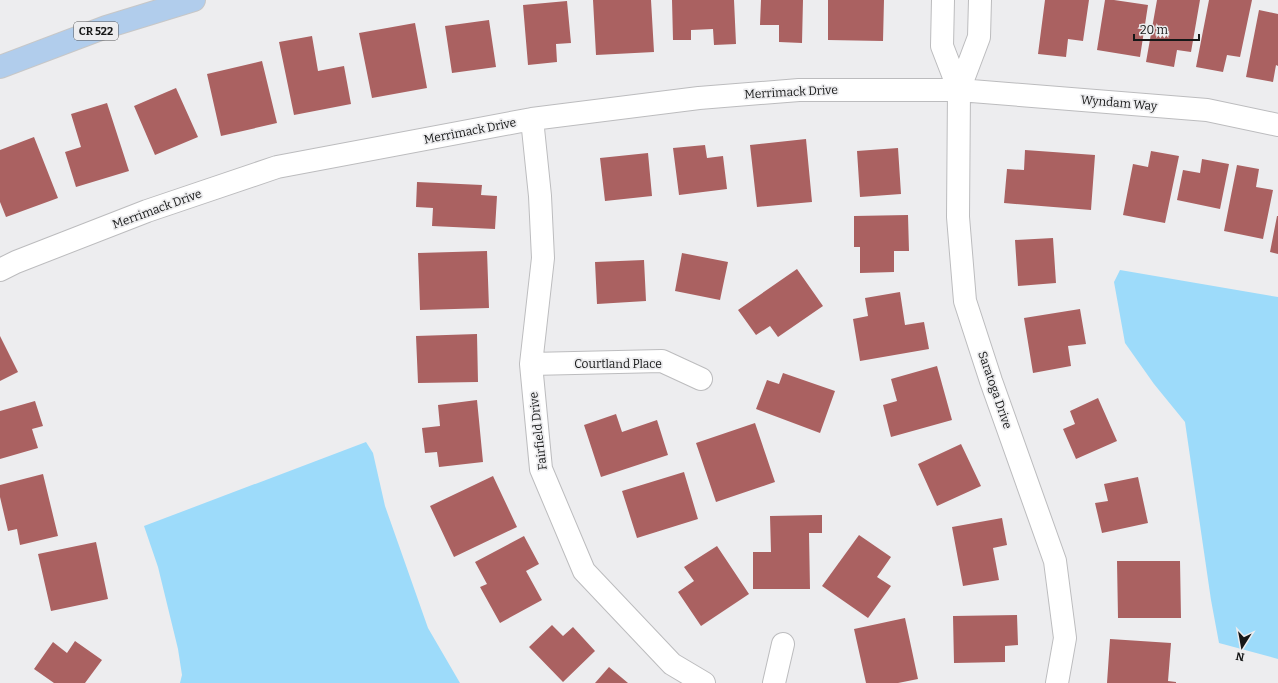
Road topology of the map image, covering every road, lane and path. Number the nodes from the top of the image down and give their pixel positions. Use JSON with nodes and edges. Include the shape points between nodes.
{"nodes":[{"id":1,"x":194,"y":0,"type":"edge"},
{"id":2,"x":943,"y":0,"type":"edge"},
{"id":3,"x":980,"y":0,"type":"edge"},
{"id":4,"x":0,"y":67,"type":"edge"},
{"id":5,"x":960,"y":90,"type":"junction"},
{"id":6,"x":532,"y":119,"type":"junction"},
{"id":7,"x":1278,"y":125,"type":"edge"},
{"id":8,"x":0,"y":270,"type":"edge"},
{"id":9,"x":531,"y":364,"type":"junction"},
{"id":10,"x":701,"y":380,"type":"dead end"},
{"id":11,"x":783,"y":644,"type":"dead end"},
{"id":12,"x":704,"y":683,"type":"edge"},
{"id":13,"x":774,"y":683,"type":"edge"},
{"id":14,"x":1056,"y":683,"type":"edge"}],
"edges":[{"from":1,"to":4,"type":"main road","number":"CR 522","via":[[106,27]]},
{"from":2,"to":5,"type":"street","via":[[942,46]]},
{"from":3,"to":5,"type":"street","via":[[979,37]]},
{"from":5,"to":6,"type":"street","name":"Merrimack Drive","via":[[799,90],[698,98]]},
{"from":5,"to":7,"type":"street","name":"Wyndam Way","via":[[1207,110]]},
{"from":5,"to":14,"type":"street","name":"Saratoga Drive","via":[[958,217],[965,301],[1055,561],[1065,638]]},
{"from":6,"to":8,"type":"street","name":"Merrimack Drive","via":[[277,167],[147,211]]},
{"from":6,"to":9,"type":"street","name":"Fairfield Drive","via":[[543,258]]},
{"from":9,"to":10,"type":"street","name":"Courtland Place","via":[[662,361]]},
{"from":9,"to":12,"type":"street","name":"Fairfield Drive","via":[[541,469],[584,571],[672,664]]},
{"from":11,"to":13,"type":"street"}]}
